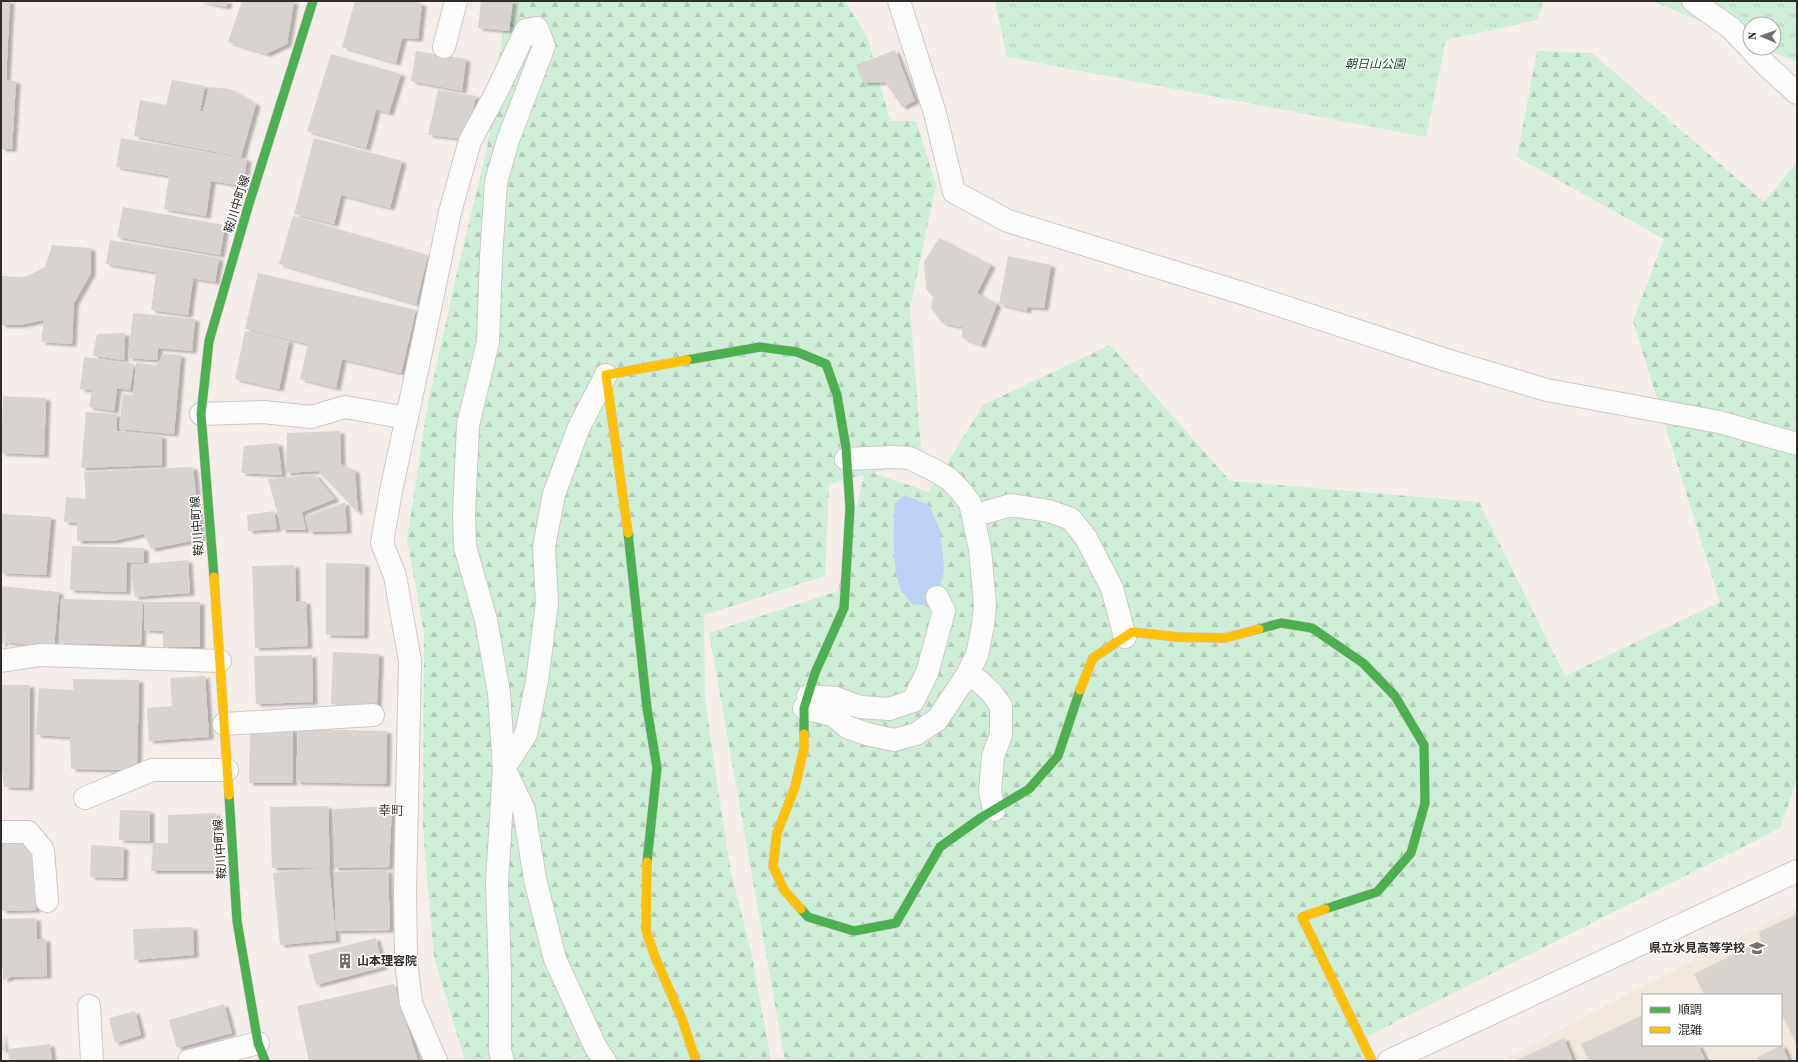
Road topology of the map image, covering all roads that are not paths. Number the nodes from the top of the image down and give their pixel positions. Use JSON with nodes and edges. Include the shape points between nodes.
{"nodes":[{"id":1,"x":313,"y":1,"type":"edge"},
{"id":2,"x":456,"y":1,"type":"edge"},
{"id":3,"x":899,"y":1,"type":"edge"},
{"id":4,"x":1693,"y":1,"type":"edge"},
{"id":5,"x":444,"y":47,"type":"dead end"},
{"id":6,"x":1797,"y":93,"type":"edge"},
{"id":7,"x":606,"y":375,"type":"junction"},
{"id":8,"x":201,"y":414,"type":"junction"},
{"id":9,"x":407,"y":418,"type":"junction"},
{"id":10,"x":1797,"y":444,"type":"edge"},
{"id":11,"x":846,"y":459,"type":"junction"},
{"id":12,"x":973,"y":516,"type":"junction"},
{"id":13,"x":937,"y":597,"type":"dead end"},
{"id":14,"x":1125,"y":637,"type":"junction"},
{"id":15,"x":1,"y":661,"type":"edge"},
{"id":16,"x":220,"y":661,"type":"junction"},
{"id":17,"x":967,"y":675,"type":"junction"},
{"id":18,"x":806,"y":702,"type":"junction"},
{"id":19,"x":373,"y":714,"type":"dead end"},
{"id":20,"x":224,"y":724,"type":"junction"},
{"id":21,"x":504,"y":768,"type":"junction"},
{"id":22,"x":227,"y":770,"type":"junction"},
{"id":23,"x":85,"y":798,"type":"dead end"},
{"id":24,"x":994,"y":810,"type":"junction"},
{"id":25,"x":1,"y":832,"type":"edge"},
{"id":26,"x":1797,"y":871,"type":"edge"},
{"id":27,"x":47,"y":901,"type":"dead end"},
{"id":28,"x":89,"y":1006,"type":"dead end"},
{"id":29,"x":261,"y":1052,"type":"edge"},
{"id":30,"x":92,"y":1061,"type":"edge"},
{"id":31,"x":189,"y":1061,"type":"edge"},
{"id":32,"x":436,"y":1061,"type":"edge"},
{"id":33,"x":503,"y":1061,"type":"edge"},
{"id":34,"x":605,"y":1061,"type":"edge"},
{"id":35,"x":696,"y":1061,"type":"edge"},
{"id":36,"x":1372,"y":1061,"type":"edge"},
{"id":37,"x":1389,"y":1061,"type":"edge"}],
"edges":[{"from":1,"to":8,"type":"street","name":"鞍川中町線","via":[[209,341]]},
{"from":2,"to":5,"type":"street"},
{"from":3,"to":10,"type":"street","via":[[935,113],[954,192],[1008,221],[1547,390],[1719,422]]},
{"from":4,"to":6,"type":"street","via":[[1731,28]]},
{"from":7,"to":11,"type":"street","via":[[760,347],[797,352],[826,364],[837,395]]},
{"from":7,"to":21,"type":"street","via":[[579,427],[554,494],[544,547],[547,603],[537,681],[526,734]]},
{"from":7,"to":35,"type":"street","via":[[627,523],[647,708],[657,768],[647,864],[646,930]]},
{"from":8,"to":9,"type":"street","via":[[263,412],[311,417],[345,407]]},
{"from":8,"to":16,"type":"street","name":"鞍川中町線"},
{"from":9,"to":21,"type":"street","via":[[450,212],[470,141],[526,30],[537,28],[544,46],[508,140],[496,182],[488,342],[468,425],[464,514],[465,547],[486,620],[499,693]]},
{"from":9,"to":32,"type":"street","via":[[382,543],[395,576],[410,661],[405,868],[406,961],[411,1003]]},
{"from":11,"to":12,"type":"street","via":[[909,458],[949,479],[970,503]]},
{"from":11,"to":18,"type":"street","via":[[850,508],[844,608],[815,673]]},
{"from":12,"to":14,"type":"street","via":[[1011,505],[1048,511],[1071,519],[1086,538],[1112,588]]},
{"from":12,"to":17,"type":"street","via":[[980,549],[985,605],[977,655]]},
{"from":13,"to":18,"type":"street","via":[[944,611],[927,673],[913,701],[889,709],[860,707],[836,698]]},
{"from":14,"to":24,"type":"street","via":[[1093,658],[1058,756],[1030,789]]},
{"from":14,"to":36,"type":"street","via":[[1132,632],[1178,637],[1225,638],[1281,623],[1312,628],[1363,663],[1395,696],[1424,745],[1425,803],[1411,853],[1377,892],[1302,917]]},
{"from":15,"to":16,"type":"street","via":[[40,655]]},
{"from":16,"to":20,"type":"street","name":"鞍川中町線"},
{"from":17,"to":18,"type":"street","via":[[937,720],[916,734],[894,740],[847,727],[832,715]]},
{"from":17,"to":24,"type":"street","via":[[979,681],[1001,706],[1001,735],[993,756],[990,791]]},
{"from":18,"to":24,"type":"street","via":[[804,748],[795,787],[777,832],[772,866],[784,890],[808,917],[854,931],[896,923],[940,847]]},
{"from":19,"to":20,"type":"street"},
{"from":20,"to":22,"type":"street","name":"鞍川中町線"},
{"from":21,"to":33,"type":"street","via":[[497,882],[500,1051]]},
{"from":21,"to":34,"type":"street","via":[[524,810],[535,879],[555,959],[595,1046]]},
{"from":22,"to":23,"type":"street","via":[[152,770]]},
{"from":22,"to":29,"type":"street","name":"鞍川中町線","via":[[237,921]]},
{"from":25,"to":27,"type":"street","via":[[28,832],[43,850]]},
{"from":26,"to":37,"type":"street"},
{"from":28,"to":30,"type":"street"},
{"from":29,"to":31,"type":"street"}]}
